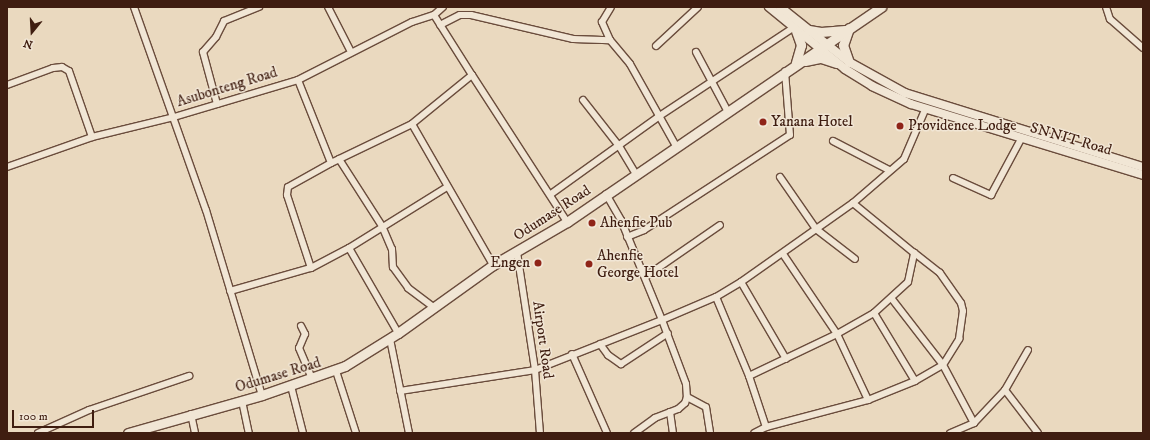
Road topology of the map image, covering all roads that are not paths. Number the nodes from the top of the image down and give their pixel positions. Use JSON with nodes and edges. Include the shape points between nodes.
{"nodes":[{"id":1,"x":134,"y":7,"type":"edge"},
{"id":2,"x":259,"y":7,"type":"edge"},
{"id":3,"x":328,"y":7,"type":"edge"},
{"id":4,"x":443,"y":7,"type":"edge"},
{"id":5,"x":611,"y":7,"type":"edge"},
{"id":6,"x":698,"y":7,"type":"edge"},
{"id":7,"x":769,"y":7,"type":"edge"},
{"id":8,"x":780,"y":7,"type":"edge"},
{"id":9,"x":881,"y":7,"type":"edge"},
{"id":10,"x":1106,"y":7,"type":"edge"},
{"id":11,"x":434,"y":15,"type":"junction"},
{"id":12,"x":440,"y":25,"type":"junction"},
{"id":13,"x":847,"y":29,"type":"junction"},
{"id":14,"x":794,"y":30,"type":"junction"},
{"id":15,"x":809,"y":30,"type":"junction"},
{"id":16,"x":610,"y":40,"type":"junction"},
{"id":17,"x":656,"y":46,"type":"dead end"},
{"id":18,"x":822,"y":47,"type":"junction"},
{"id":19,"x":1143,"y":48,"type":"edge"},
{"id":20,"x":351,"y":52,"type":"junction"},
{"id":21,"x":696,"y":52,"type":"dead end"},
{"id":22,"x":849,"y":62,"type":"junction"},
{"id":23,"x":796,"y":63,"type":"junction"},
{"id":24,"x":836,"y":63,"type":"junction"},
{"id":25,"x":785,"y":71,"type":"junction"},
{"id":26,"x":472,"y":75,"type":"junction"},
{"id":27,"x":298,"y":80,"type":"junction"},
{"id":28,"x":711,"y":82,"type":"junction"},
{"id":29,"x":7,"y":85,"type":"edge"},
{"id":30,"x":583,"y":100,"type":"dead end"},
{"id":31,"x":217,"y":104,"type":"junction"},
{"id":32,"x":925,"y":110,"type":"junction"},
{"id":33,"x":728,"y":112,"type":"junction"},
{"id":34,"x":174,"y":117,"type":"junction"},
{"id":35,"x":658,"y":117,"type":"junction"},
{"id":36,"x":412,"y":124,"type":"junction"},
{"id":37,"x":92,"y":137,"type":"junction"},
{"id":38,"x":1021,"y":139,"type":"junction"},
{"id":39,"x":833,"y":141,"type":"dead end"},
{"id":40,"x":1048,"y":143,"type":"junction"},
{"id":41,"x":619,"y":146,"type":"junction"},
{"id":42,"x":676,"y":146,"type":"junction"},
{"id":43,"x":1062,"y":147,"type":"junction"},
{"id":44,"x":338,"y":159,"type":"junction"},
{"id":45,"x":331,"y":163,"type":"junction"},
{"id":46,"x":7,"y":167,"type":"edge"},
{"id":47,"x":1143,"y":167,"type":"edge"},
{"id":48,"x":889,"y":170,"type":"junction"},
{"id":49,"x":636,"y":174,"type":"junction"},
{"id":50,"x":1143,"y":175,"type":"edge"},
{"id":51,"x":780,"y":177,"type":"dead end"},
{"id":52,"x":953,"y":178,"type":"dead end"},
{"id":53,"x":447,"y":187,"type":"junction"},
{"id":54,"x":551,"y":194,"type":"junction"},
{"id":55,"x":606,"y":194,"type":"junction"},
{"id":56,"x":854,"y":203,"type":"junction"},
{"id":57,"x":567,"y":222,"type":"junction"},
{"id":58,"x":720,"y":225,"type":"dead end"},
{"id":59,"x":382,"y":226,"type":"junction"},
{"id":60,"x":816,"y":229,"type":"junction"},
{"id":61,"x":627,"y":237,"type":"junction"},
{"id":62,"x":349,"y":248,"type":"junction"},
{"id":63,"x":517,"y":252,"type":"junction"},
{"id":64,"x":914,"y":253,"type":"junction"},
{"id":65,"x":783,"y":254,"type":"junction"},
{"id":66,"x":855,"y":259,"type":"dead end"},
{"id":67,"x":494,"y":265,"type":"junction"},
{"id":68,"x":311,"y":268,"type":"junction"},
{"id":69,"x":645,"y":278,"type":"junction"},
{"id":70,"x":741,"y":282,"type":"junction"},
{"id":71,"x":230,"y":291,"type":"junction"},
{"id":72,"x":716,"y":297,"type":"junction"},
{"id":73,"x":892,"y":299,"type":"junction"},
{"id":74,"x":435,"y":308,"type":"junction"},
{"id":75,"x":874,"y":313,"type":"junction"},
{"id":76,"x":662,"y":320,"type":"junction"},
{"id":77,"x":301,"y":326,"type":"dead end"},
{"id":78,"x":398,"y":333,"type":"junction"},
{"id":79,"x":668,"y":334,"type":"junction"},
{"id":80,"x":837,"y":334,"type":"junction"},
{"id":81,"x":390,"y":339,"type":"junction"},
{"id":82,"x":600,"y":344,"type":"junction"},
{"id":83,"x":1028,"y":350,"type":"dead end"},
{"id":84,"x":572,"y":354,"type":"junction"},
{"id":85,"x":786,"y":359,"type":"junction"},
{"id":86,"x":943,"y":365,"type":"junction"},
{"id":87,"x":535,"y":370,"type":"junction"},
{"id":88,"x":336,"y":371,"type":"junction"},
{"id":89,"x":189,"y":376,"type":"dead end"},
{"id":90,"x":749,"y":376,"type":"junction"},
{"id":91,"x":312,"y":379,"type":"junction"},
{"id":92,"x":915,"y":381,"type":"junction"},
{"id":93,"x":291,"y":386,"type":"junction"},
{"id":94,"x":1005,"y":390,"type":"junction"},
{"id":95,"x":400,"y":391,"type":"junction"},
{"id":96,"x":262,"y":395,"type":"junction"},
{"id":97,"x":687,"y":397,"type":"junction"},
{"id":98,"x":868,"y":400,"type":"junction"},
{"id":99,"x":242,"y":401,"type":"junction"},
{"id":100,"x":670,"y":412,"type":"junction"},
{"id":101,"x":191,"y":414,"type":"junction"},
{"id":102,"x":974,"y":422,"type":"junction"},
{"id":103,"x":766,"y":427,"type":"junction"},
{"id":104,"x":133,"y":432,"type":"edge"},
{"id":105,"x":38,"y":433,"type":"edge"},
{"id":106,"x":195,"y":433,"type":"edge"},
{"id":107,"x":249,"y":433,"type":"edge"},
{"id":108,"x":303,"y":433,"type":"edge"},
{"id":109,"x":356,"y":433,"type":"edge"},
{"id":110,"x":409,"y":433,"type":"edge"},
{"id":111,"x":540,"y":433,"type":"edge"},
{"id":112,"x":607,"y":433,"type":"edge"},
{"id":113,"x":634,"y":433,"type":"edge"},
{"id":114,"x":673,"y":433,"type":"edge"},
{"id":115,"x":710,"y":433,"type":"edge"},
{"id":116,"x":754,"y":433,"type":"edge"},
{"id":117,"x":950,"y":433,"type":"edge"},
{"id":118,"x":1038,"y":433,"type":"edge"}],
"edges":[{"from":1,"to":34,"type":"street"},
{"from":2,"to":31,"type":"street","via":[[224,21],[216,37],[203,52]]},
{"from":3,"to":20,"type":"street"},
{"from":4,"to":11,"type":"street","name":"Asubonteng Road"},
{"from":5,"to":16,"type":"street","via":[[602,22]]},
{"from":6,"to":17,"type":"street"},
{"from":7,"to":14,"type":"street"},
{"from":8,"to":15,"type":"street"},
{"from":9,"to":13,"type":"main road","name":"Odumase Road"},
{"from":10,"to":19,"type":"street","via":[[1110,19]]},
{"from":11,"to":12,"type":"street"},
{"from":11,"to":20,"type":"street","name":"Asubonteng Road","via":[[412,22]]},
{"from":12,"to":16,"type":"street","via":[[460,14],[573,39]]},
{"from":12,"to":26,"type":"street"},
{"from":13,"to":15,"type":"main road","via":[[821,32]]},
{"from":13,"to":18,"type":"main road","name":"Odumase Road"},
{"from":13,"to":22,"type":"main road","via":[[843,45]]},
{"from":14,"to":18,"type":"street"},
{"from":14,"to":23,"type":"main road","via":[[801,45]]},
{"from":14,"to":28,"type":"street"},
{"from":15,"to":18,"type":"street"},
{"from":16,"to":35,"type":"street","via":[[630,64]]},
{"from":18,"to":22,"type":"street","name":"SNNIT Road"},
{"from":18,"to":23,"type":"main road","name":"Odumase Road"},
{"from":18,"to":24,"type":"street","name":"SNNIT Road"},
{"from":20,"to":27,"type":"street","name":"Asubonteng Road"},
{"from":21,"to":28,"type":"street"},
{"from":22,"to":40,"type":"street","name":"SNNIT Road","via":[[876,79],[925,101]]},
{"from":23,"to":24,"type":"main road","via":[[819,58]]},
{"from":23,"to":25,"type":"main road","name":"Odumase Road"},
{"from":24,"to":32,"type":"street","name":"SNNIT Road","via":[[872,86]]},
{"from":25,"to":33,"type":"main road","name":"Odumase Road"},
{"from":25,"to":61,"type":"street","via":[[790,136],[644,230]]},
{"from":26,"to":36,"type":"street"},
{"from":26,"to":54,"type":"street"},
{"from":27,"to":31,"type":"street","name":"Asubonteng Road"},
{"from":27,"to":45,"type":"street"},
{"from":28,"to":33,"type":"street"},
{"from":28,"to":35,"type":"street"},
{"from":29,"to":37,"type":"street","via":[[53,68],[62,67],[69,70]]},
{"from":30,"to":41,"type":"street"},
{"from":31,"to":34,"type":"street","name":"Asubonteng Road"},
{"from":32,"to":38,"type":"street","name":"SNNIT Road"},
{"from":32,"to":48,"type":"street","via":[[909,151],[904,159]]},
{"from":33,"to":42,"type":"main road","name":"Odumase Road"},
{"from":34,"to":37,"type":"street","name":"Asubonteng Road"},
{"from":34,"to":71,"type":"street"},
{"from":35,"to":41,"type":"street"},
{"from":35,"to":42,"type":"street"},
{"from":36,"to":44,"type":"street"},
{"from":36,"to":53,"type":"street"},
{"from":37,"to":46,"type":"street","name":"Asubonteng Road"},
{"from":38,"to":40,"type":"street","name":"SNNIT Road"},
{"from":38,"to":52,"type":"street","via":[[990,195]]},
{"from":39,"to":48,"type":"street"},
{"from":40,"to":43,"type":"street","name":"SNNIT Road"},
{"from":41,"to":49,"type":"street"},
{"from":41,"to":54,"type":"street"},
{"from":42,"to":49,"type":"main road","name":"Odumase Road"},
{"from":43,"to":47,"type":"street","name":"SNNIT Road"},
{"from":43,"to":50,"type":"street","name":"SNNIT Road"},
{"from":44,"to":45,"type":"street"},
{"from":44,"to":59,"type":"street"},
{"from":45,"to":68,"type":"street","via":[[288,187],[287,195]]},
{"from":48,"to":56,"type":"street"},
{"from":49,"to":55,"type":"main road","name":"Odumase Road"},
{"from":51,"to":60,"type":"street"},
{"from":53,"to":59,"type":"street"},
{"from":53,"to":67,"type":"street"},
{"from":54,"to":57,"type":"street"},
{"from":55,"to":57,"type":"main road","name":"Odumase Road"},
{"from":55,"to":61,"type":"street"},
{"from":56,"to":60,"type":"street"},
{"from":56,"to":64,"type":"street"},
{"from":57,"to":63,"type":"main road","name":"Odumase Road"},
{"from":58,"to":69,"type":"street"},
{"from":59,"to":62,"type":"street"},
{"from":59,"to":74,"type":"street","via":[[392,249],[393,267],[408,288]]},
{"from":60,"to":65,"type":"street"},
{"from":60,"to":66,"type":"street"},
{"from":61,"to":69,"type":"street"},
{"from":62,"to":68,"type":"street"},
{"from":62,"to":78,"type":"street"},
{"from":63,"to":67,"type":"main road","name":"Odumase Road"},
{"from":63,"to":87,"type":"street","name":"Airport Road"},
{"from":64,"to":73,"type":"street","via":[[911,276]]},
{"from":64,"to":86,"type":"street","via":[[940,273],[960,302],[963,312],[959,339]]},
{"from":65,"to":70,"type":"street"},
{"from":65,"to":80,"type":"street"},
{"from":67,"to":74,"type":"main road","name":"Odumase Road"},
{"from":68,"to":71,"type":"street"},
{"from":69,"to":76,"type":"street"},
{"from":70,"to":72,"type":"street"},
{"from":70,"to":85,"type":"street"},
{"from":71,"to":96,"type":"street"},
{"from":72,"to":76,"type":"street"},
{"from":72,"to":90,"type":"street"},
{"from":73,"to":75,"type":"street"},
{"from":73,"to":86,"type":"street"},
{"from":74,"to":78,"type":"main road","name":"Odumase Road"},
{"from":75,"to":80,"type":"street"},
{"from":75,"to":92,"type":"street"},
{"from":76,"to":79,"type":"street"},
{"from":76,"to":82,"type":"street"},
{"from":77,"to":91,"type":"street","via":[[305,334],[299,348]]},
{"from":78,"to":81,"type":"main road","name":"Odumase Road"},
{"from":79,"to":82,"type":"street","via":[[621,364],[608,355]]},
{"from":79,"to":97,"type":"street","via":[[686,384]]},
{"from":80,"to":85,"type":"street"},
{"from":80,"to":98,"type":"street"},
{"from":81,"to":88,"type":"main road","name":"Odumase Road"},
{"from":81,"to":95,"type":"street"},
{"from":82,"to":84,"type":"street"},
{"from":83,"to":94,"type":"street"},
{"from":84,"to":87,"type":"street"},
{"from":84,"to":112,"type":"street"},
{"from":85,"to":90,"type":"street"},
{"from":86,"to":92,"type":"street"},
{"from":86,"to":102,"type":"street"},
{"from":87,"to":95,"type":"street"},
{"from":87,"to":111,"type":"street","name":"Airport Road"},
{"from":88,"to":91,"type":"main road","name":"Odumase Road"},
{"from":88,"to":109,"type":"street"},
{"from":89,"to":105,"type":"street","via":[[89,410]]},
{"from":90,"to":103,"type":"street"},
{"from":91,"to":93,"type":"main road","name":"Odumase Road"},
{"from":92,"to":98,"type":"street"},
{"from":93,"to":96,"type":"main road","name":"Odumase Road"},
{"from":93,"to":108,"type":"street"},
{"from":94,"to":102,"type":"street"},
{"from":94,"to":118,"type":"street"},
{"from":95,"to":110,"type":"street"},
{"from":96,"to":99,"type":"main road","name":"Odumase Road"},
{"from":97,"to":100,"type":"street","via":[[685,403]]},
{"from":97,"to":115,"type":"street","via":[[706,407]]},
{"from":98,"to":103,"type":"street"},
{"from":99,"to":101,"type":"main road","name":"Odumase Road"},
{"from":99,"to":107,"type":"street"},
{"from":100,"to":113,"type":"street","via":[[655,418]]},
{"from":100,"to":114,"type":"street"},
{"from":101,"to":104,"type":"main road","name":"Odumase Road"},
{"from":101,"to":106,"type":"street"},
{"from":102,"to":117,"type":"street"},
{"from":103,"to":116,"type":"street"}]}
